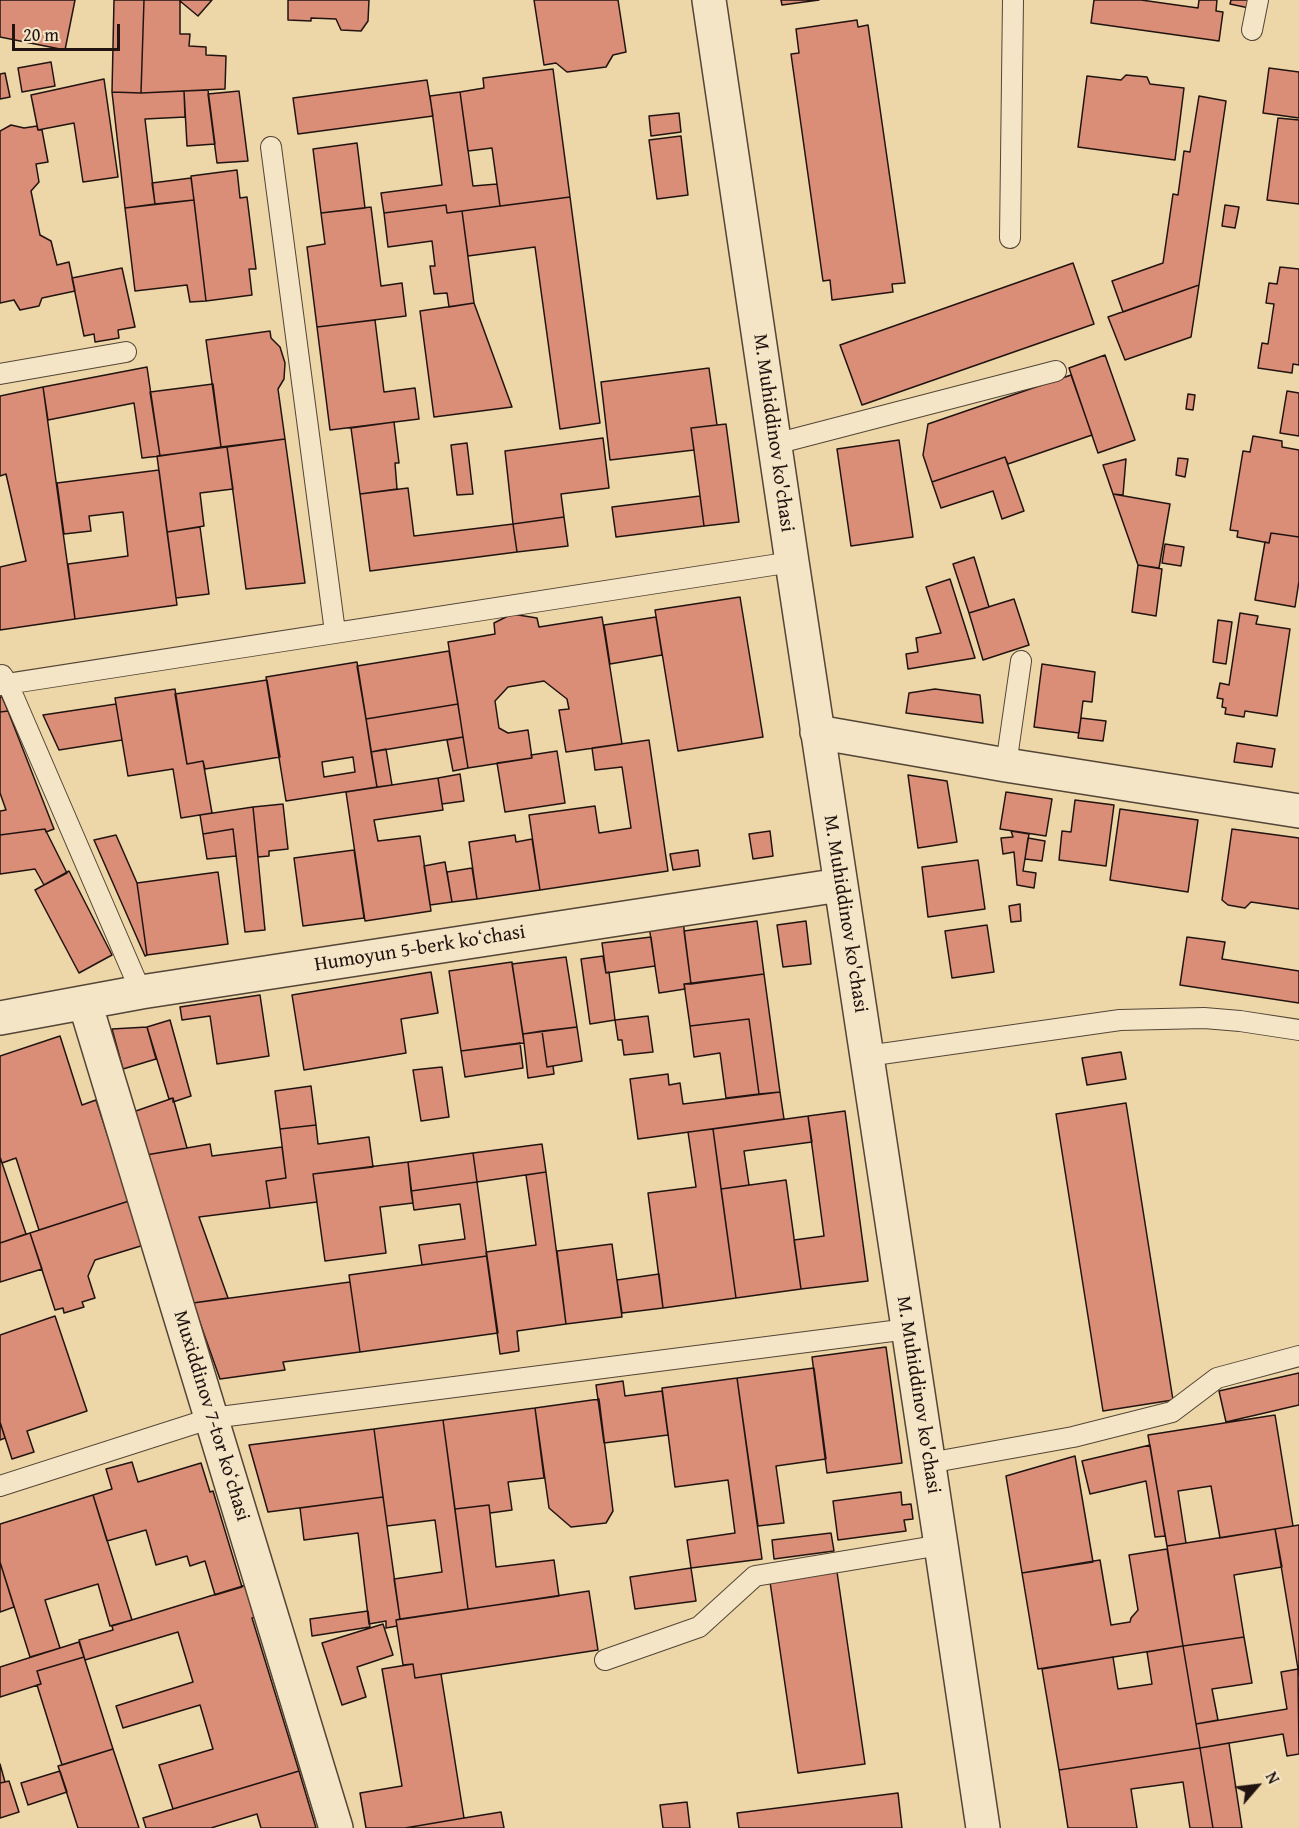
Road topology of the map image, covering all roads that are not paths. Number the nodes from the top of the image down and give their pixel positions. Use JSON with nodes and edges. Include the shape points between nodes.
{"nodes":[{"id":1,"x":709,"y":0,"type":"edge"},
{"id":2,"x":1013,"y":0,"type":"edge"},
{"id":3,"x":1258,"y":0,"type":"edge"},
{"id":4,"x":1251,"y":30,"type":"dead end"},
{"id":5,"x":271,"y":147,"type":"dead end"},
{"id":6,"x":1010,"y":238,"type":"dead end"},
{"id":7,"x":126,"y":352,"type":"dead end"},
{"id":8,"x":1056,"y":371,"type":"dead end"},
{"id":9,"x":0,"y":374,"type":"edge"},
{"id":10,"x":775,"y":444,"type":"junction"},
{"id":11,"x":792,"y":562,"type":"junction"},
{"id":12,"x":335,"y":632,"type":"junction"},
{"id":13,"x":1022,"y":661,"type":"dead end"},
{"id":14,"x":3,"y":681,"type":"edge"},
{"id":15,"x":817,"y":732,"type":"junction"},
{"id":16,"x":1006,"y":765,"type":"junction"},
{"id":17,"x":1298,"y":806,"type":"edge"},
{"id":18,"x":840,"y":885,"type":"junction"},
{"id":19,"x":141,"y":992,"type":"junction"},
{"id":20,"x":85,"y":1003,"type":"junction"},
{"id":21,"x":0,"y":1018,"type":"edge"},
{"id":22,"x":1299,"y":1030,"type":"edge"},
{"id":23,"x":867,"y":1056,"type":"junction"},
{"id":24,"x":908,"y":1329,"type":"junction"},
{"id":25,"x":1299,"y":1356,"type":"edge"},
{"id":26,"x":212,"y":1418,"type":"junction"},
{"id":27,"x":929,"y":1463,"type":"junction"},
{"id":28,"x":0,"y":1486,"type":"edge"},
{"id":29,"x":941,"y":1545,"type":"junction"},
{"id":30,"x":606,"y":1659,"type":"dead end"},
{"id":31,"x":336,"y":1828,"type":"edge"},
{"id":32,"x":983,"y":1828,"type":"edge"}],
"edges":[{"from":1,"to":10,"type":"street","name":"M. Muhiddinov ko'chasi"},
{"from":2,"to":6,"type":"lane"},
{"from":3,"to":4,"type":"lane"},
{"from":5,"to":12,"type":"lane"},
{"from":7,"to":9,"type":"lane"},
{"from":8,"to":10,"type":"lane"},
{"from":10,"to":11,"type":"street","name":"M. Muhiddinov ko'chasi"},
{"from":11,"to":12,"type":"lane"},
{"from":11,"to":15,"type":"street","name":"M. Muhiddinov ko'chasi"},
{"from":12,"to":14,"type":"lane"},
{"from":13,"to":16,"type":"lane"},
{"from":14,"to":19,"type":"lane"},
{"from":15,"to":16,"type":"street"},
{"from":15,"to":18,"type":"street","name":"M. Muhiddinov ko'chasi"},
{"from":16,"to":17,"type":"street"},
{"from":18,"to":19,"type":"street","name":"Humoyun 5-berk koʻchasi"},
{"from":18,"to":23,"type":"street","name":"M. Muhiddinov ko'chasi"},
{"from":19,"to":20,"type":"street","name":"Humoyun 5-berk koʻchasi"},
{"from":20,"to":21,"type":"street","name":"Humoyun 5-berk koʻchasi"},
{"from":20,"to":26,"type":"street","name":"Muxiddinov 7-tor koʻchasi"},
{"from":22,"to":23,"type":"lane","via":[[1204,1018],[1120,1020]]},
{"from":23,"to":24,"type":"street","name":"M. Muhiddinov ko'chasi"},
{"from":24,"to":26,"type":"lane"},
{"from":24,"to":27,"type":"street","name":"M. Muhiddinov ko'chasi"},
{"from":25,"to":27,"type":"lane","via":[[1216,1378],[1172,1412],[1073,1437]]},
{"from":26,"to":28,"type":"lane"},
{"from":26,"to":31,"type":"street","name":"Muxiddinov 7-tor koʻchasi"},
{"from":27,"to":29,"type":"street","name":"M. Muhiddinov ko'chasi"},
{"from":29,"to":30,"type":"lane","via":[[755,1576],[699,1627]]},
{"from":29,"to":32,"type":"street","name":"M. Muhiddinov ko'chasi"}]}
